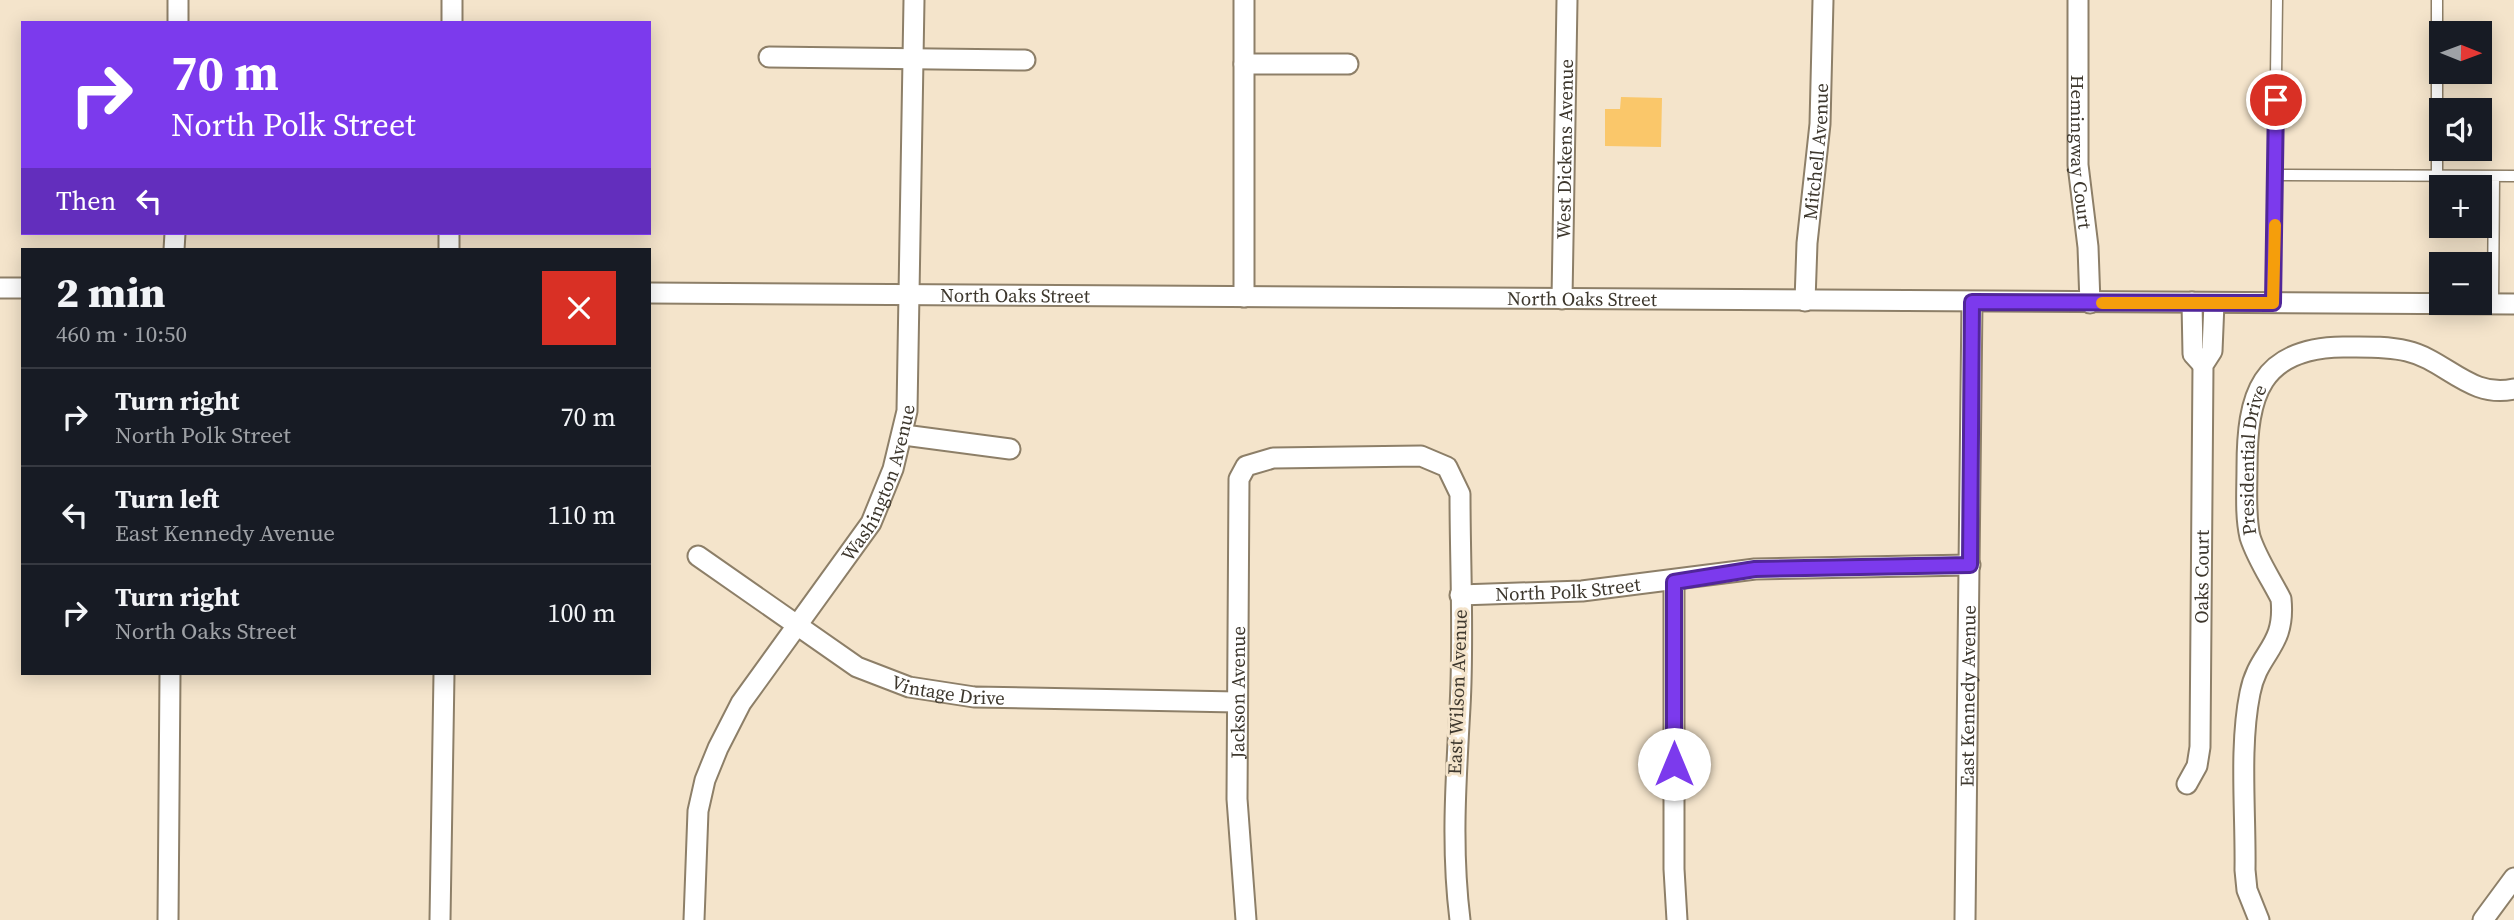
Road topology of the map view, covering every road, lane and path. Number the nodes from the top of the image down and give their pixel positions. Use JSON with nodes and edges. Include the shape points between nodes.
{"nodes":[{"id":1,"x":178,"y":0,"type":"edge"},
{"id":2,"x":452,"y":0,"type":"edge"},
{"id":3,"x":914,"y":0,"type":"edge"},
{"id":4,"x":1244,"y":0,"type":"edge"},
{"id":5,"x":1567,"y":0,"type":"edge"},
{"id":6,"x":1823,"y":0,"type":"edge"},
{"id":7,"x":2078,"y":0,"type":"edge"},
{"id":8,"x":2277,"y":0,"type":"edge"},
{"id":9,"x":2437,"y":0,"type":"edge"},
{"id":10,"x":178,"y":21,"type":"edge"},
{"id":11,"x":452,"y":21,"type":"edge"},
{"id":12,"x":769,"y":57,"type":"dead end"},
{"id":13,"x":914,"y":60,"type":"junction"},
{"id":14,"x":1025,"y":60,"type":"dead end"},
{"id":15,"x":1244,"y":64,"type":"junction"},
{"id":16,"x":1348,"y":64,"type":"dead end"},
{"id":17,"x":2275,"y":175,"type":"junction"},
{"id":18,"x":2437,"y":175,"type":"edge"},
{"id":19,"x":2429,"y":176,"type":"edge"},
{"id":20,"x":2494,"y":176,"type":"joint"},
{"id":21,"x":2514,"y":176,"type":"edge"},
{"id":22,"x":0,"y":288,"type":"edge"},
{"id":23,"x":21,"y":288,"type":"edge"},
{"id":24,"x":651,"y":293,"type":"edge"},
{"id":25,"x":911,"y":295,"type":"junction"},
{"id":26,"x":1244,"y":297,"type":"junction"},
{"id":27,"x":1562,"y":299,"type":"junction"},
{"id":28,"x":1805,"y":300,"type":"junction"},
{"id":29,"x":1972,"y":302,"type":"junction"},
{"id":30,"x":2192,"y":302,"type":"junction"},
{"id":31,"x":2090,"y":303,"type":"junction"},
{"id":32,"x":2214,"y":303,"type":"junction"},
{"id":33,"x":2273,"y":303,"type":"junction"},
{"id":34,"x":2493,"y":303,"type":"junction"},
{"id":35,"x":2514,"y":304,"type":"edge"},
{"id":36,"x":2203,"y":365,"type":"junction"},
{"id":37,"x":2514,"y":389,"type":"edge"},
{"id":38,"x":904,"y":435,"type":"junction"},
{"id":39,"x":1010,"y":449,"type":"dead end"},
{"id":40,"x":1246,"y":466,"type":"joint"},
{"id":41,"x":698,"y":556,"type":"dead end"},
{"id":42,"x":1970,"y":565,"type":"junction"},
{"id":43,"x":1674,"y":582,"type":"junction"},
{"id":44,"x":1460,"y":595,"type":"junction"},
{"id":45,"x":798,"y":626,"type":"junction"},
{"id":46,"x":170,"y":675,"type":"edge"},
{"id":47,"x":444,"y":675,"type":"edge"},
{"id":48,"x":1237,"y":702,"type":"junction"},
{"id":49,"x":2187,"y":785,"type":"dead end"},
{"id":50,"x":2514,"y":878,"type":"edge"},
{"id":51,"x":168,"y":920,"type":"edge"},
{"id":52,"x":440,"y":920,"type":"edge"},
{"id":53,"x":694,"y":920,"type":"edge"},
{"id":54,"x":1246,"y":920,"type":"edge"},
{"id":55,"x":1460,"y":920,"type":"edge"},
{"id":56,"x":1677,"y":920,"type":"edge"},
{"id":57,"x":1965,"y":920,"type":"edge"},
{"id":58,"x":2259,"y":920,"type":"edge"},
{"id":59,"x":2483,"y":920,"type":"edge"}],
"edges":[{"from":1,"to":10,"type":"street"},
{"from":2,"to":11,"type":"street"},
{"from":3,"to":13,"type":"street","name":"Washington Avenue"},
{"from":4,"to":15,"type":"street"},
{"from":5,"to":27,"type":"street","name":"West Dickens Avenue"},
{"from":6,"to":28,"type":"street","name":"Mitchell Avenue","via":[[1820,124]]},
{"from":7,"to":31,"type":"street","name":"Hemingway Court","via":[[2078,165]]},
{"from":8,"to":17,"type":"lane"},
{"from":9,"to":18,"type":"lane"},
{"from":12,"to":13,"type":"street"},
{"from":13,"to":14,"type":"street"},
{"from":13,"to":25,"type":"street","name":"Washington Avenue"},
{"from":15,"to":16,"type":"street"},
{"from":15,"to":26,"type":"street"},
{"from":17,"to":19,"type":"lane"},
{"from":17,"to":33,"type":"lane"},
{"from":20,"to":21,"type":"lane"},
{"from":20,"to":34,"type":"lane"},
{"from":22,"to":23,"type":"street"},
{"from":24,"to":25,"type":"street","name":"North Oaks Street"},
{"from":25,"to":26,"type":"street","name":"North Oaks Street"},
{"from":25,"to":38,"type":"street","name":"Washington Avenue"},
{"from":26,"to":27,"type":"street","name":"North Oaks Street"},
{"from":27,"to":28,"type":"street","name":"North Oaks Street"},
{"from":28,"to":29,"type":"street","name":"North Oaks Street"},
{"from":29,"to":31,"type":"street","name":"North Oaks Street"},
{"from":29,"to":42,"type":"street","name":"East Kennedy Avenue"},
{"from":30,"to":31,"type":"street","name":"North Oaks Street"},
{"from":30,"to":32,"type":"street","name":"North Oaks Street"},
{"from":30,"to":36,"type":"street","name":"Oaks Court","via":[[2193,354]]},
{"from":32,"to":33,"type":"street","name":"North Oaks Street"},
{"from":32,"to":36,"type":"street","name":"Oaks Court","via":[[2212,351]]},
{"from":33,"to":34,"type":"street","name":"North Oaks Street"},
{"from":34,"to":35,"type":"street","name":"North Oaks Street"},
{"from":36,"to":49,"type":"street","name":"Oaks Court","via":[[2200,747]]},
{"from":37,"to":58,"type":"street","name":"Presidential Drive","via":[[2473,387],[2422,355],[2403,350],[2321,347],[2274,366],[2254,396],[2247,433],[2250,538],[2281,599],[2282,611],[2280,635],[2260,663],[2247,713],[2246,890]]},
{"from":38,"to":39,"type":"street"},
{"from":38,"to":45,"type":"street","name":"Washington Avenue","via":[[870,523]]},
{"from":40,"to":44,"type":"street","name":"East Wilson Avenue","via":[[1273,458],[1421,456],[1447,467],[1460,494]]},
{"from":40,"to":48,"type":"street","name":"Jackson Avenue","via":[[1238,494]]},
{"from":41,"to":45,"type":"street","name":"Vintage Drive"},
{"from":42,"to":43,"type":"street","name":"North Polk Street","via":[[1768,569]]},
{"from":42,"to":57,"type":"street","name":"East Kennedy Avenue"},
{"from":43,"to":44,"type":"street","name":"North Polk Street","via":[[1536,595]]},
{"from":43,"to":56,"type":"street"},
{"from":44,"to":55,"type":"street","name":"East Wilson Avenue","via":[[1454,851]]},
{"from":45,"to":48,"type":"street","name":"Vintage Drive","via":[[857,667],[939,694]]},
{"from":45,"to":53,"type":"street","name":"Washington Avenue","via":[[741,704],[705,780],[697,824]]},
{"from":46,"to":51,"type":"street"},
{"from":47,"to":52,"type":"street"},
{"from":48,"to":54,"type":"street","name":"Jackson Avenue","via":[[1237,799]]},
{"from":50,"to":59,"type":"street"}]}
